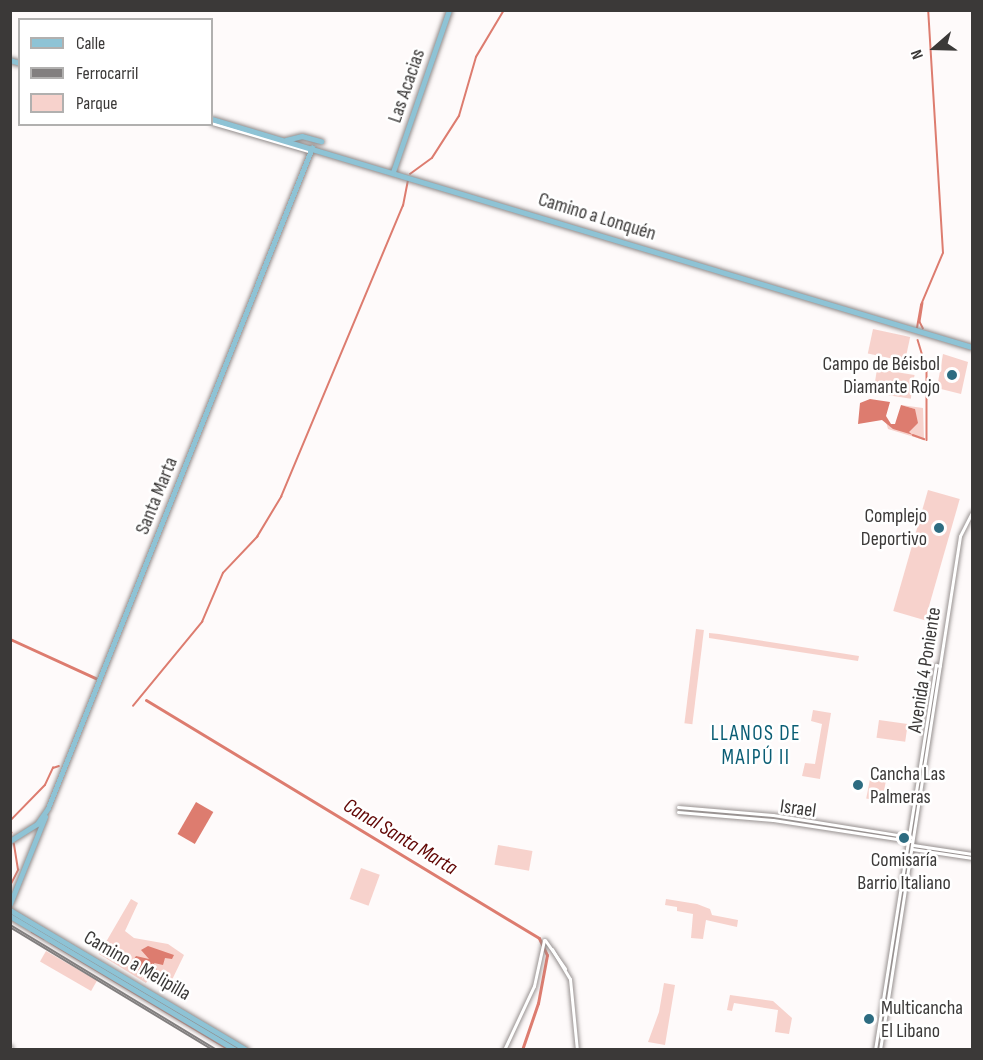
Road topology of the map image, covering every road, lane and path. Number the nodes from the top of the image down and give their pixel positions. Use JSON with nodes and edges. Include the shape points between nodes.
{"nodes":[{"id":1,"x":449,"y":10,"type":"edge"},
{"id":2,"x":213,"y":118,"type":"edge"},
{"id":3,"x":213,"y":123,"type":"edge"},
{"id":4,"x":285,"y":140,"type":"junction"},
{"id":5,"x":321,"y":141,"type":"dead end"},
{"id":6,"x":311,"y":150,"type":"junction"},
{"id":7,"x":393,"y":172,"type":"junction"},
{"id":8,"x":972,"y":347,"type":"edge"},
{"id":9,"x":972,"y":512,"type":"edge"},
{"id":10,"x":48,"y":808,"type":"junction"},
{"id":11,"x":678,"y":810,"type":"dead end"},
{"id":12,"x":10,"y":839,"type":"edge"},
{"id":13,"x":912,"y":839,"type":"junction"},
{"id":14,"x":911,"y":847,"type":"junction"},
{"id":15,"x":946,"y":852,"type":"junction"},
{"id":16,"x":972,"y":854,"type":"edge"},
{"id":17,"x":972,"y":858,"type":"edge"},
{"id":18,"x":10,"y":904,"type":"edge"},
{"id":19,"x":10,"y":910,"type":"edge"},
{"id":20,"x":10,"y":917,"type":"edge"},
{"id":21,"x":220,"y":1037,"type":"junction"},
{"id":22,"x":236,"y":1050,"type":"edge"},
{"id":23,"x":247,"y":1050,"type":"edge"},
{"id":24,"x":504,"y":1050,"type":"edge"},
{"id":25,"x":577,"y":1050,"type":"edge"},
{"id":26,"x":875,"y":1050,"type":"edge"},
{"id":27,"x":880,"y":1050,"type":"edge"}],
"edges":[{"from":1,"to":7,"type":"main road","name":"Las Acacias"},
{"from":2,"to":4,"type":"main road","name":"Camino a Lonquén"},
{"from":3,"to":6,"type":"street","name":"Camino a Lonquén"},
{"from":4,"to":5,"type":"main road","via":[[302,136]]},
{"from":4,"to":6,"type":"main road","name":"Camino a Lonquén"},
{"from":6,"to":7,"type":"main road","name":"Camino a Lonquén"},
{"from":6,"to":10,"type":"main road","name":"Santa Marta"},
{"from":7,"to":8,"type":"main road","name":"Camino a Lonquén"},
{"from":9,"to":13,"type":"street","name":"Avenida 4 Poniente","via":[[960,536]]},
{"from":10,"to":12,"type":"main road","name":"Santa Marta","via":[[22,835]]},
{"from":10,"to":18,"type":"main road"},
{"from":11,"to":13,"type":"street","name":"Israel"},
{"from":13,"to":14,"type":"street","name":"Avenida 4 Poniente"},
{"from":14,"to":15,"type":"street"},
{"from":14,"to":26,"type":"street","name":"Avenida 4 Poniente"},
{"from":14,"to":27,"type":"street","name":"Avenida 4 Poniente"},
{"from":15,"to":16,"type":"street"},
{"from":15,"to":17,"type":"street"},
{"from":19,"to":21,"type":"main road","name":"Camino a Melipilla"},
{"from":20,"to":21,"type":"main road","name":"Camino a Melipilla"},
{"from":21,"to":22,"type":"main road","name":"Camino a Melipilla"},
{"from":21,"to":23,"type":"main road","name":"Camino a Melipilla"},
{"from":24,"to":25,"type":"street","via":[[531,995],[544,943],[568,972]]}]}
